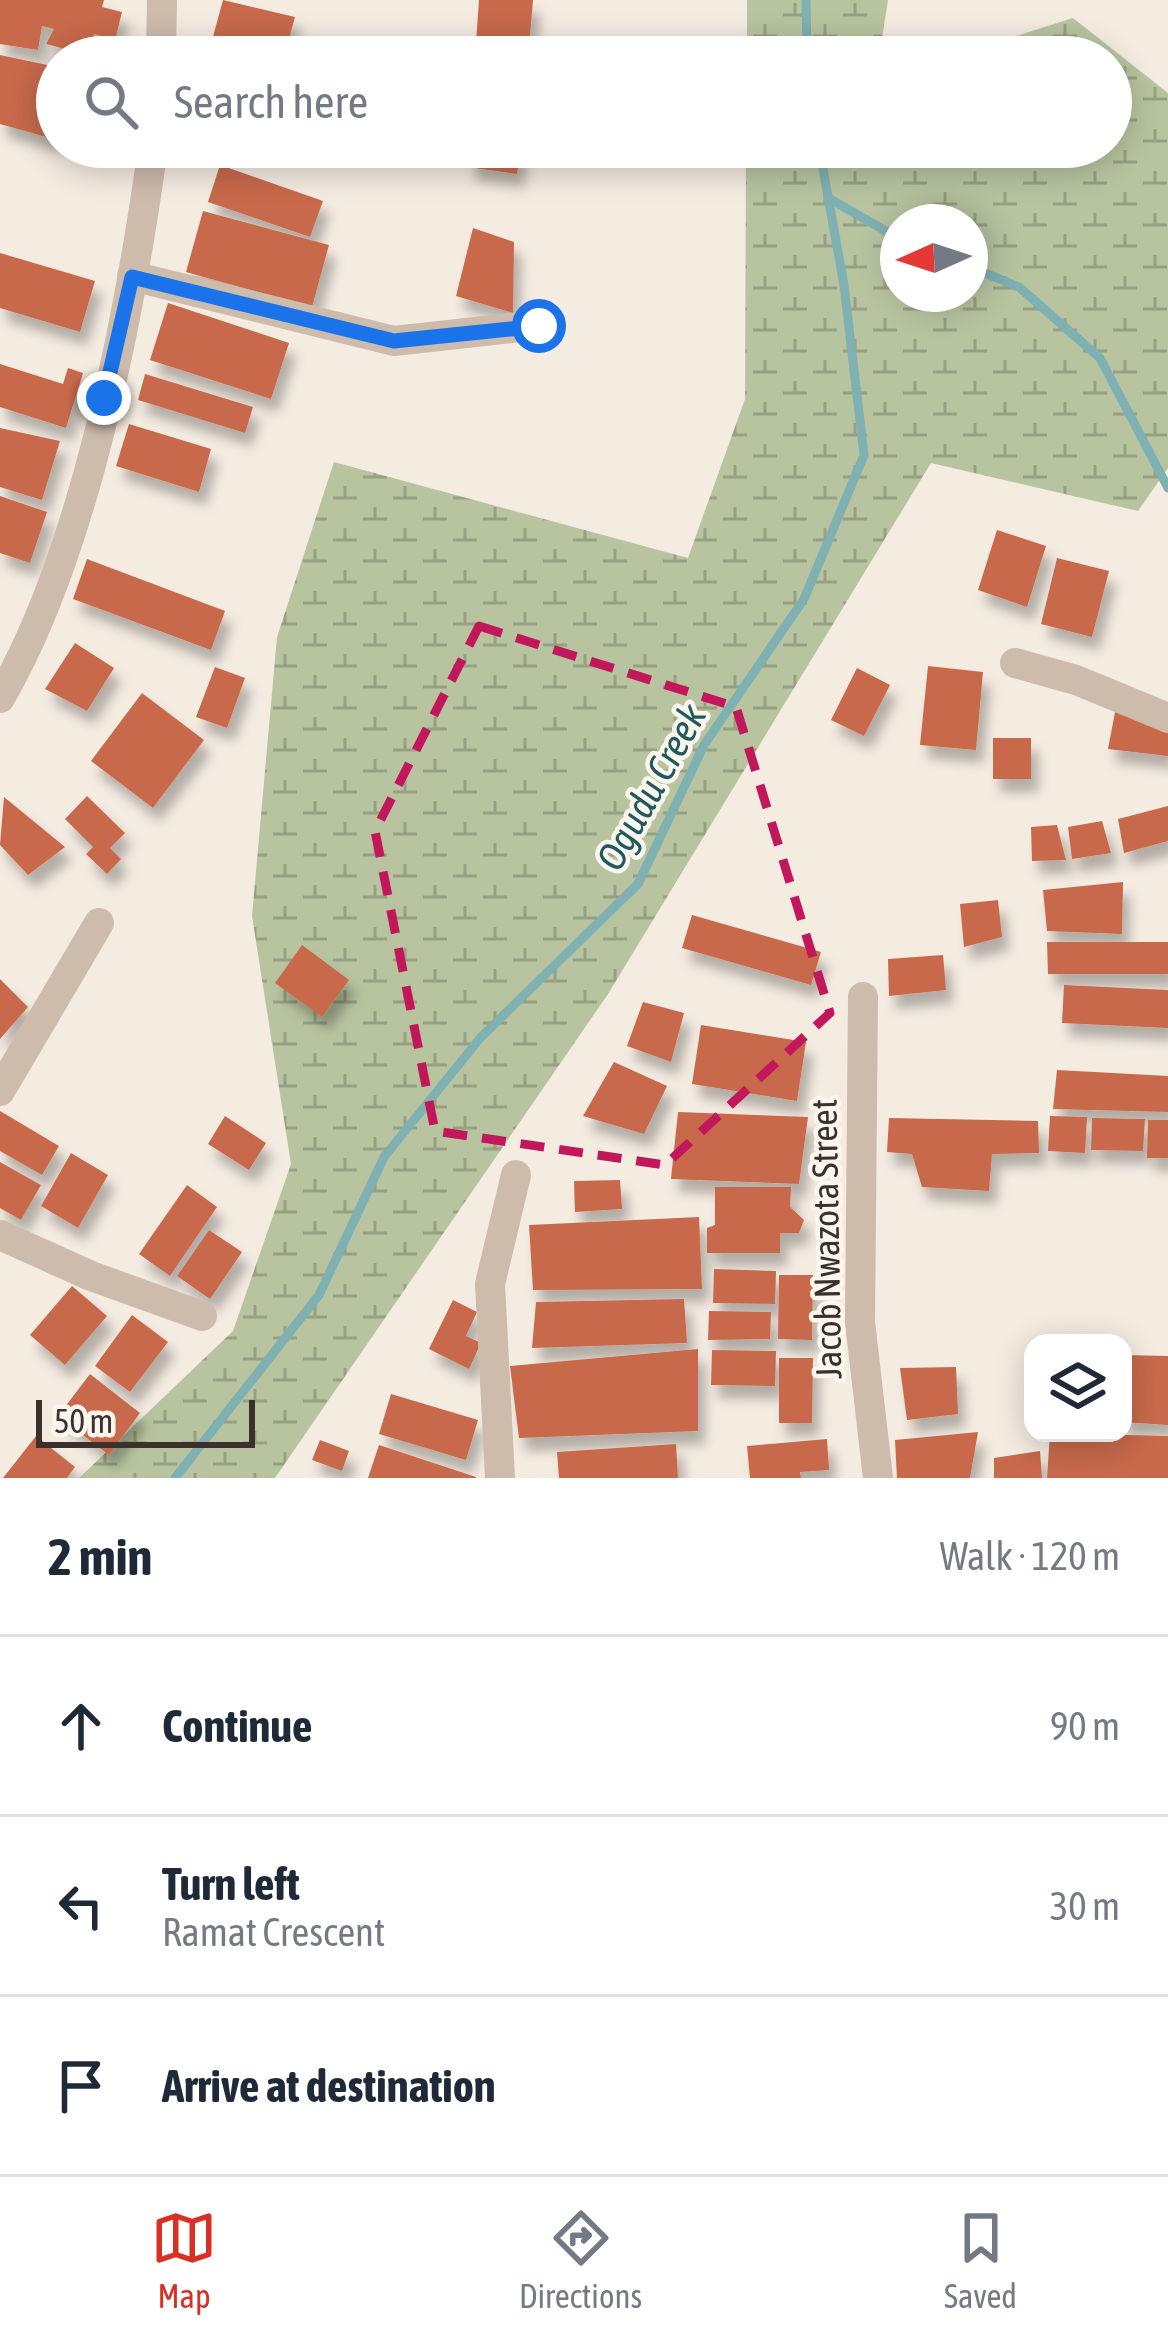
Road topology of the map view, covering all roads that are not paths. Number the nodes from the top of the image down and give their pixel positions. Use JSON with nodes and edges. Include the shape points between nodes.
{"nodes":[{"id":1,"x":162,"y":0,"type":"edge"},
{"id":2,"x":161,"y":36,"type":"edge"},
{"id":3,"x":150,"y":168,"type":"edge"},
{"id":4,"x":132,"y":277,"type":"junction"},
{"id":5,"x":539,"y":326,"type":"dead end"},
{"id":6,"x":1015,"y":663,"type":"dead end"},
{"id":7,"x":0,"y":698,"type":"edge"},
{"id":8,"x":1168,"y":718,"type":"edge"},
{"id":9,"x":99,"y":923,"type":"dead end"},
{"id":10,"x":863,"y":998,"type":"dead end"},
{"id":11,"x":0,"y":1091,"type":"edge"},
{"id":12,"x":516,"y":1175,"type":"dead end"},
{"id":13,"x":0,"y":1235,"type":"edge"},
{"id":14,"x":202,"y":1316,"type":"dead end"},
{"id":15,"x":500,"y":1478,"type":"edge"},
{"id":16,"x":878,"y":1478,"type":"edge"}],
"edges":[{"from":1,"to":2,"type":"street"},
{"from":3,"to":4,"type":"street"},
{"from":4,"to":5,"type":"street","via":[[394,341]]},
{"from":4,"to":7,"type":"street","via":[[78,506]]},
{"from":6,"to":8,"type":"street"},
{"from":9,"to":11,"type":"street"},
{"from":10,"to":16,"type":"street","name":"Jacob Nwazota Street","via":[[860,1322]]},
{"from":12,"to":15,"type":"street","via":[[490,1284]]},
{"from":13,"to":14,"type":"street"}]}
